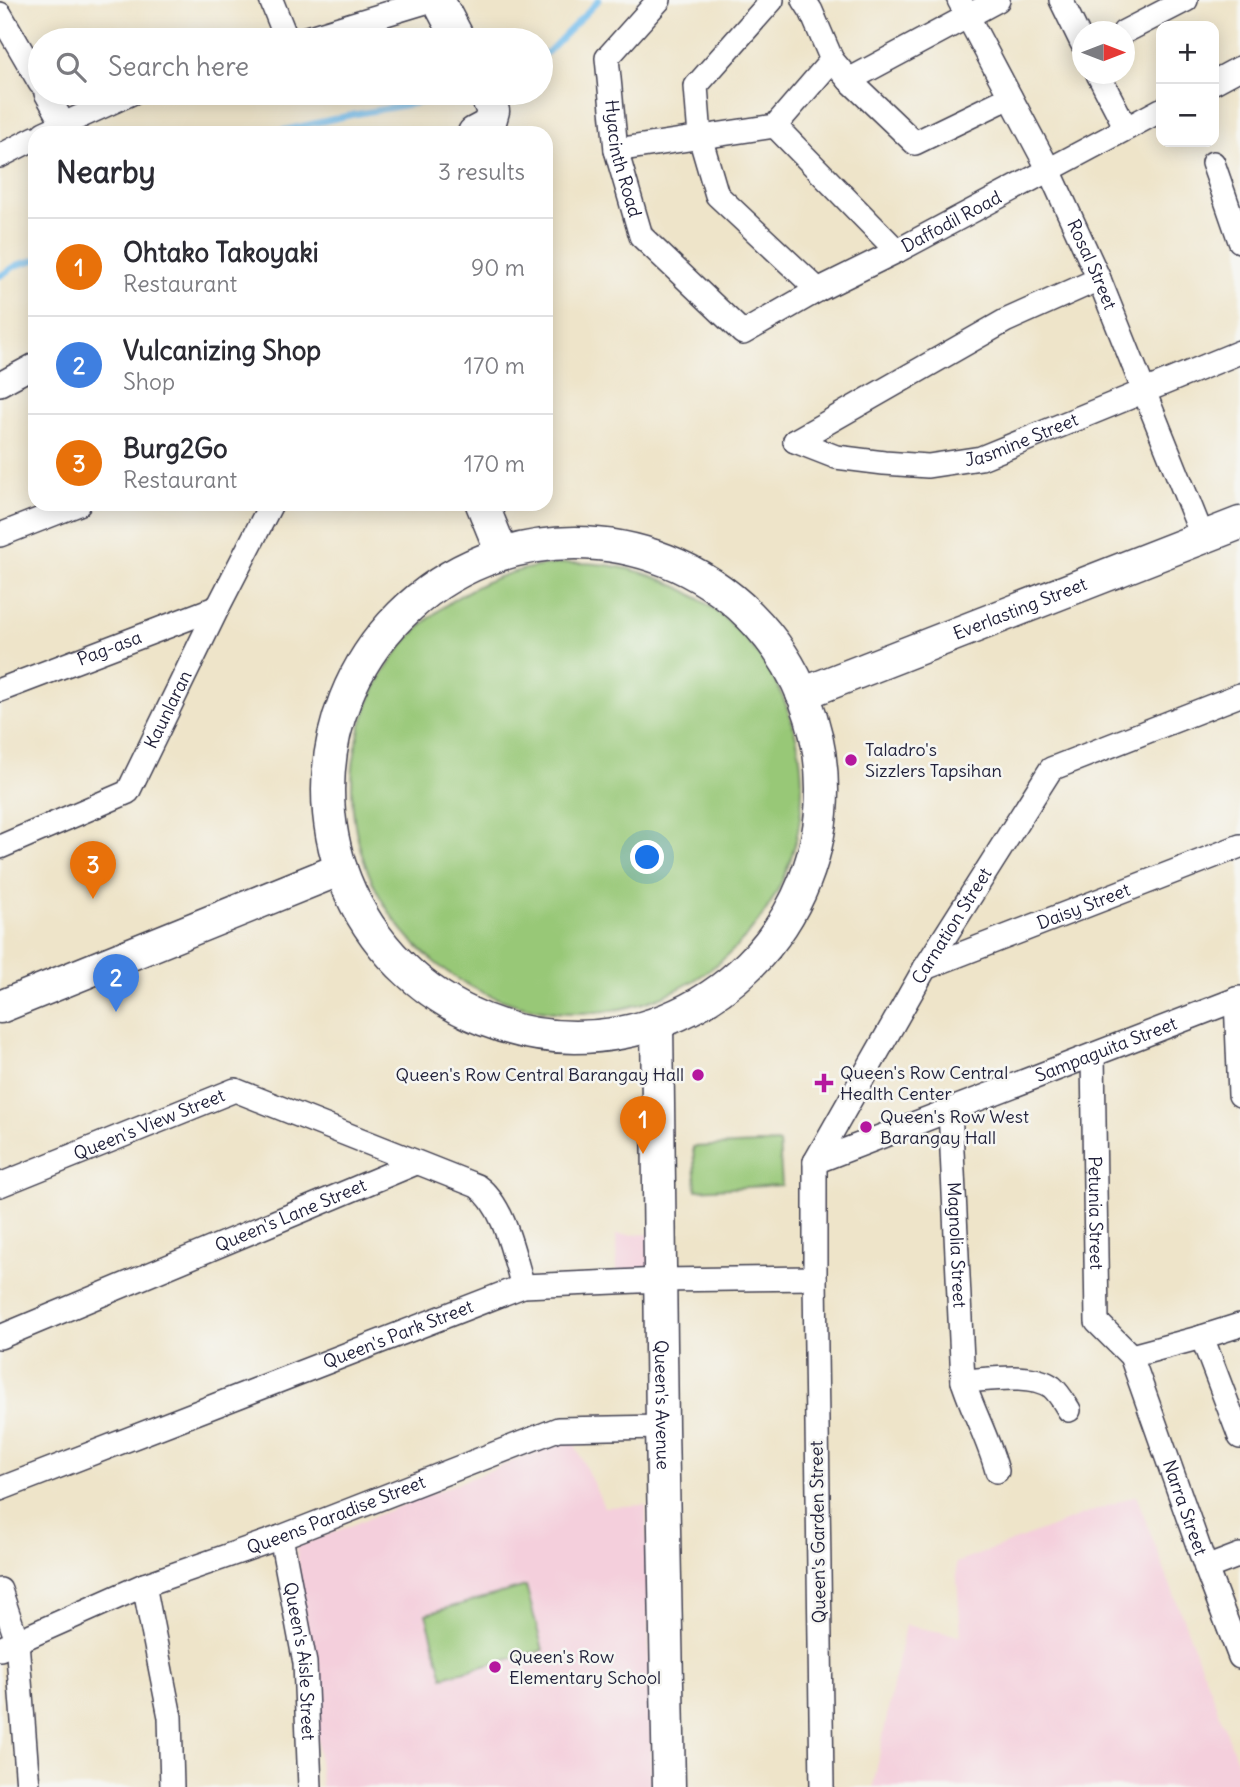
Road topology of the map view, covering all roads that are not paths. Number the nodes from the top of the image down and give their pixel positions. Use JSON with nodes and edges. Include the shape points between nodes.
{"nodes":[{"id":1,"x":271,"y":0,"type":"edge"},
{"id":2,"x":432,"y":0,"type":"edge"},
{"id":3,"x":438,"y":0,"type":"edge"},
{"id":4,"x":659,"y":0,"type":"edge"},
{"id":5,"x":772,"y":0,"type":"edge"},
{"id":6,"x":998,"y":0,"type":"edge"},
{"id":7,"x":1061,"y":0,"type":"edge"},
{"id":8,"x":1186,"y":0,"type":"edge"},
{"id":9,"x":815,"y":4,"type":"edge"},
{"id":10,"x":964,"y":8,"type":"edge"},
{"id":11,"x":0,"y":14,"type":"edge"},
{"id":12,"x":1072,"y":22,"type":"edge"},
{"id":13,"x":1135,"y":27,"type":"edge"},
{"id":14,"x":282,"y":28,"type":"edge"},
{"id":15,"x":340,"y":28,"type":"edge"},
{"id":16,"x":453,"y":28,"type":"edge"},
{"id":17,"x":832,"y":60,"type":"junction"},
{"id":18,"x":28,"y":62,"type":"edge"},
{"id":19,"x":1240,"y":68,"type":"edge"},
{"id":20,"x":1219,"y":79,"type":"edge"},
{"id":21,"x":849,"y":80,"type":"junction"},
{"id":22,"x":1103,"y":84,"type":"edge"},
{"id":23,"x":1010,"y":97,"type":"junction"},
{"id":24,"x":49,"y":105,"type":"edge"},
{"id":25,"x":105,"y":105,"type":"edge"},
{"id":26,"x":490,"y":105,"type":"edge"},
{"id":27,"x":1156,"y":113,"type":"edge"},
{"id":28,"x":54,"y":126,"type":"edge"},
{"id":29,"x":58,"y":126,"type":"edge"},
{"id":30,"x":487,"y":126,"type":"edge"},
{"id":31,"x":775,"y":126,"type":"junction"},
{"id":32,"x":1126,"y":128,"type":"junction"},
{"id":33,"x":700,"y":137,"type":"junction"},
{"id":34,"x":28,"y":142,"type":"edge"},
{"id":35,"x":615,"y":150,"type":"junction"},
{"id":36,"x":0,"y":156,"type":"edge"},
{"id":37,"x":1213,"y":163,"type":"dead end"},
{"id":38,"x":1049,"y":170,"type":"junction"},
{"id":39,"x":1240,"y":241,"type":"edge"},
{"id":40,"x":897,"y":251,"type":"junction"},
{"id":41,"x":1099,"y":279,"type":"junction"},
{"id":42,"x":817,"y":290,"type":"junction"},
{"id":43,"x":743,"y":333,"type":"joint"},
{"id":44,"x":1240,"y":352,"type":"edge"},
{"id":45,"x":28,"y":369,"type":"edge"},
{"id":46,"x":0,"y":384,"type":"edge"},
{"id":47,"x":1145,"y":390,"type":"junction"},
{"id":48,"x":62,"y":511,"type":"edge"},
{"id":49,"x":267,"y":511,"type":"edge"},
{"id":50,"x":485,"y":511,"type":"edge"},
{"id":51,"x":1240,"y":523,"type":"edge"},
{"id":52,"x":0,"y":536,"type":"edge"},
{"id":53,"x":1203,"y":538,"type":"junction"},
{"id":54,"x":502,"y":553,"type":"junction"},
{"id":55,"x":218,"y":607,"type":"junction"},
{"id":56,"x":0,"y":690,"type":"edge"},
{"id":57,"x":802,"y":694,"type":"junction"},
{"id":58,"x":1240,"y":695,"type":"edge"},
{"id":59,"x":1240,"y":846,"type":"edge"},
{"id":60,"x":0,"y":847,"type":"edge"},
{"id":61,"x":341,"y":869,"type":"junction"},
{"id":62,"x":925,"y":968,"type":"junction"},
{"id":63,"x":1238,"y":998,"type":"edge"},
{"id":64,"x":0,"y":1007,"type":"edge"},
{"id":65,"x":657,"y":1023,"type":"junction"},
{"id":66,"x":1094,"y":1055,"type":"junction"},
{"id":67,"x":1240,"y":1096,"type":"edge"},
{"id":68,"x":950,"y":1109,"type":"junction"},
{"id":69,"x":815,"y":1162,"type":"junction"},
{"id":70,"x":416,"y":1163,"type":"junction"},
{"id":71,"x":0,"y":1185,"type":"edge"},
{"id":72,"x":815,"y":1278,"type":"junction"},
{"id":73,"x":661,"y":1280,"type":"junction"},
{"id":74,"x":523,"y":1286,"type":"junction"},
{"id":75,"x":1240,"y":1325,"type":"edge"},
{"id":76,"x":0,"y":1337,"type":"edge"},
{"id":77,"x":1202,"y":1337,"type":"junction"},
{"id":78,"x":1131,"y":1356,"type":"junction"},
{"id":79,"x":962,"y":1381,"type":"junction"},
{"id":80,"x":1233,"y":1401,"type":"edge"},
{"id":81,"x":1069,"y":1410,"type":"dead end"},
{"id":82,"x":662,"y":1427,"type":"junction"},
{"id":83,"x":1240,"y":1437,"type":"edge"},
{"id":84,"x":997,"y":1471,"type":"dead end"},
{"id":85,"x":0,"y":1489,"type":"edge"},
{"id":86,"x":281,"y":1537,"type":"junction"},
{"id":87,"x":1240,"y":1555,"type":"edge"},
{"id":88,"x":1206,"y":1568,"type":"junction"},
{"id":89,"x":144,"y":1585,"type":"junction"},
{"id":90,"x":0,"y":1590,"type":"edge"},
{"id":91,"x":9,"y":1645,"type":"edge"},
{"id":92,"x":1240,"y":1657,"type":"edge"},
{"id":93,"x":28,"y":1787,"type":"edge"},
{"id":94,"x":172,"y":1787,"type":"edge"},
{"id":95,"x":310,"y":1787,"type":"edge"},
{"id":96,"x":669,"y":1787,"type":"edge"},
{"id":97,"x":822,"y":1787,"type":"edge"}],
"edges":[{"from":1,"to":14,"type":"street"},
{"from":2,"to":15,"type":"street"},
{"from":3,"to":16,"type":"street"},
{"from":4,"to":35,"type":"street","name":"Hyacinth Road","via":[[607,58]]},
{"from":5,"to":33,"type":"street","via":[[696,86]]},
{"from":6,"to":10,"type":"street"},
{"from":7,"to":12,"type":"street"},
{"from":8,"to":13,"type":"street"},
{"from":9,"to":17,"type":"street"},
{"from":10,"to":21,"type":"street"},
{"from":10,"to":23,"type":"street","name":"Rosal Street"},
{"from":11,"to":18,"type":"street"},
{"from":17,"to":21,"type":"street"},
{"from":17,"to":31,"type":"street"},
{"from":19,"to":20,"type":"street"},
{"from":21,"to":23,"type":"street","via":[[915,144]]},
{"from":22,"to":32,"type":"street"},
{"from":23,"to":38,"type":"street","name":"Rosal Street"},
{"from":24,"to":28,"type":"street"},
{"from":25,"to":29,"type":"street"},
{"from":26,"to":30,"type":"street","via":[[493,111]]},
{"from":27,"to":32,"type":"street","name":"Daffodil Road"},
{"from":31,"to":33,"type":"street"},
{"from":31,"to":40,"type":"street"},
{"from":32,"to":38,"type":"street","name":"Daffodil Road"},
{"from":33,"to":35,"type":"street"},
{"from":33,"to":42,"type":"street","via":[[717,195]]},
{"from":34,"to":36,"type":"street"},
{"from":35,"to":43,"type":"street","name":"Hyacinth Road","via":[[641,236]]},
{"from":37,"to":39,"type":"street"},
{"from":38,"to":40,"type":"street","name":"Daffodil Road"},
{"from":38,"to":41,"type":"street","name":"Rosal Street"},
{"from":40,"to":42,"type":"street","name":"Daffodil Road"},
{"from":41,"to":47,"type":"street","name":"Rosal Street"},
{"from":41,"to":47,"type":"street","name":"Jasmine Street","via":[[1005,320],[795,441],[836,457],[929,466],[981,458]]},
{"from":42,"to":43,"type":"street","name":"Daffodil Road"},
{"from":44,"to":47,"type":"street","name":"Jasmine Street"},
{"from":45,"to":46,"type":"street"},
{"from":47,"to":53,"type":"street","name":"Rosal Street"},
{"from":48,"to":52,"type":"street"},
{"from":49,"to":55,"type":"street","name":"Kaunlaran"},
{"from":50,"to":54,"type":"street"},
{"from":51,"to":53,"type":"street","name":"Everlasting Street"},
{"from":53,"to":57,"type":"street","name":"Everlasting Street"},
{"from":54,"to":57,"type":"street","via":[[574,541],[610,544],[679,565],[711,583],[748,614],[786,661]]},
{"from":54,"to":61,"type":"street","via":[[433,586],[378,640],[358,672],[342,707],[329,783],[330,821]]},
{"from":55,"to":56,"type":"street","name":"Pag-asa"},
{"from":55,"to":60,"type":"street","name":"Kaunlaran","via":[[128,792]]},
{"from":57,"to":65,"type":"street","via":[[818,749],[821,797],[817,835],[800,890],[771,939],[738,974],[708,998]]},
{"from":58,"to":62,"type":"street","name":"Carnation Street","via":[[1051,769]]},
{"from":59,"to":62,"type":"street","name":"Daisy Street"},
{"from":61,"to":64,"type":"street"},
{"from":61,"to":65,"type":"street","via":[[355,902],[396,960],[422,984],[484,1020],[552,1036],[588,1037]]},
{"from":62,"to":69,"type":"street","name":"Carnation Street"},
{"from":63,"to":66,"type":"street","name":"Sampaguita Street"},
{"from":63,"to":67,"type":"street"},
{"from":65,"to":73,"type":"street","name":"Queen's Avenue"},
{"from":66,"to":68,"type":"street","name":"Sampaguita Street"},
{"from":66,"to":78,"type":"street","name":"Petunia Street","via":[[1097,1322]]},
{"from":68,"to":69,"type":"street","name":"Sampaguita Street"},
{"from":68,"to":79,"type":"street","name":"Magnolia Street"},
{"from":69,"to":72,"type":"street","name":"Carnation Street"},
{"from":70,"to":71,"type":"street","name":"Queen's View Street","via":[[235,1090]]},
{"from":70,"to":74,"type":"street","via":[[487,1193],[502,1219]]},
{"from":70,"to":76,"type":"street","name":"Queen's Lane Street"},
{"from":72,"to":73,"type":"street","name":"Queen's Park Street"},
{"from":72,"to":97,"type":"street","name":"Queen's Garden Street"},
{"from":73,"to":74,"type":"street","name":"Queen's Park Street"},
{"from":73,"to":82,"type":"street","name":"Queen's Avenue"},
{"from":74,"to":85,"type":"street","name":"Queen's Park Street"},
{"from":75,"to":77,"type":"street"},
{"from":77,"to":78,"type":"street"},
{"from":77,"to":80,"type":"street"},
{"from":78,"to":88,"type":"street","name":"Narra Street"},
{"from":79,"to":81,"type":"street","via":[[1041,1381],[1055,1390]]},
{"from":79,"to":84,"type":"street","name":"Magnolia Street"},
{"from":80,"to":83,"type":"street"},
{"from":82,"to":86,"type":"street","name":"Queens Paradise Street","via":[[558,1429]]},
{"from":82,"to":96,"type":"street","name":"Queen's Avenue"},
{"from":86,"to":89,"type":"street","name":"Queens Paradise Street"},
{"from":86,"to":95,"type":"street","name":"Queen's Aisle Street","via":[[305,1663]]},
{"from":87,"to":88,"type":"street"},
{"from":88,"to":92,"type":"street","name":"Narra Street"},
{"from":89,"to":91,"type":"street","name":"Queens Paradise Street"},
{"from":89,"to":94,"type":"street","via":[[170,1717]]},
{"from":90,"to":91,"type":"street"},
{"from":91,"to":93,"type":"street"}]}
